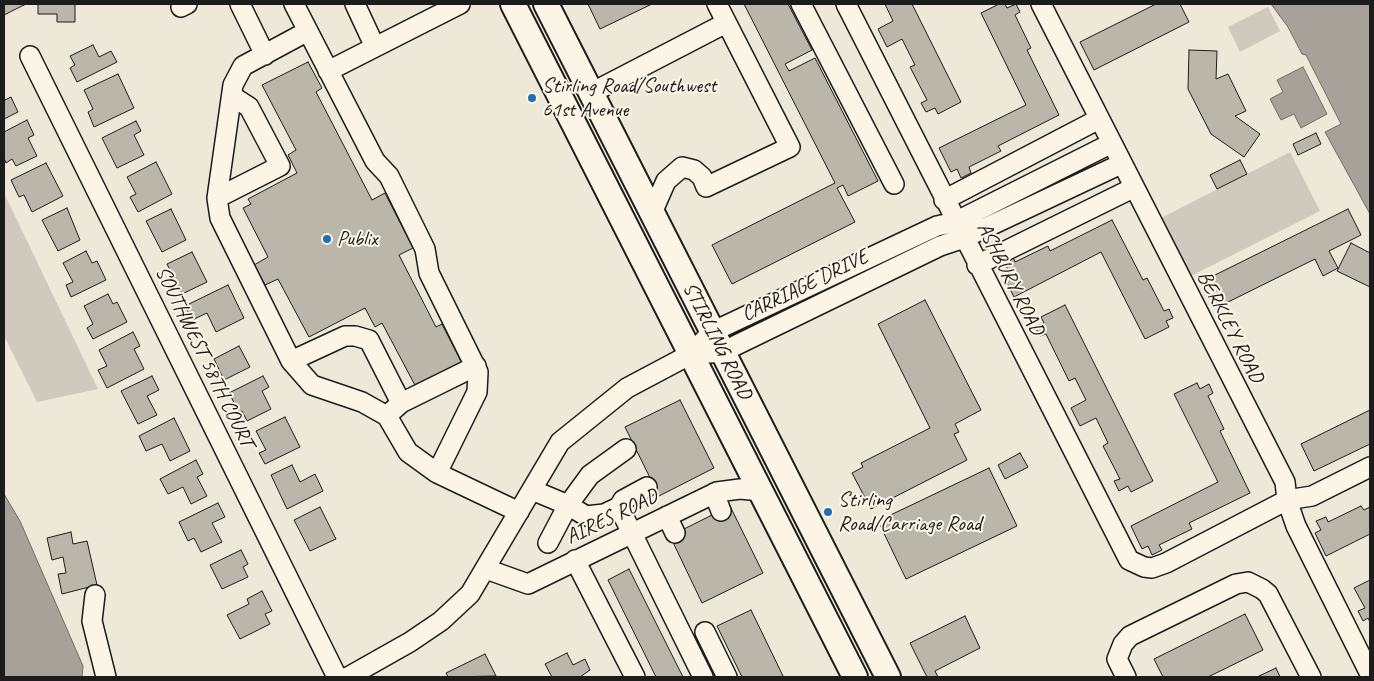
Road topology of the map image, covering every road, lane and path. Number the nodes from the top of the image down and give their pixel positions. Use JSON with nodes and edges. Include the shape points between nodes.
{"nodes":[{"id":1,"x":240,"y":4,"type":"edge"},
{"id":2,"x":294,"y":4,"type":"edge"},
{"id":3,"x":355,"y":4,"type":"edge"},
{"id":4,"x":460,"y":4,"type":"edge"},
{"id":5,"x":513,"y":4,"type":"edge"},
{"id":6,"x":546,"y":4,"type":"edge"},
{"id":7,"x":717,"y":4,"type":"edge"},
{"id":8,"x":801,"y":4,"type":"edge"},
{"id":9,"x":846,"y":4,"type":"edge"},
{"id":10,"x":1042,"y":4,"type":"edge"},
{"id":11,"x":726,"y":23,"type":"junction"},
{"id":12,"x":308,"y":31,"type":"junction"},
{"id":13,"x":375,"y":47,"type":"junction"},
{"id":14,"x":265,"y":55,"type":"junction"},
{"id":15,"x":30,"y":56,"type":"dead end"},
{"id":16,"x":328,"y":71,"type":"junction"},
{"id":17,"x":591,"y":93,"type":"junction"},
{"id":18,"x":232,"y":96,"type":"junction"},
{"id":19,"x":1100,"y":119,"type":"junction"},
{"id":20,"x":1112,"y":143,"type":"junction"},
{"id":21,"x":1121,"y":164,"type":"junction"},
{"id":22,"x":894,"y":184,"type":"dead end"},
{"id":23,"x":1134,"y":188,"type":"junction"},
{"id":24,"x":217,"y":198,"type":"junction"},
{"id":25,"x":944,"y":200,"type":"junction"},
{"id":26,"x":652,"y":213,"type":"junction"},
{"id":27,"x":960,"y":230,"type":"junction"},
{"id":28,"x":977,"y":265,"type":"junction"},
{"id":29,"x":767,"y":307,"type":"junction"},
{"id":30,"x":776,"y":325,"type":"junction"},
{"id":31,"x":717,"y":342,"type":"junction"},
{"id":32,"x":691,"y":354,"type":"junction"},
{"id":33,"x":291,"y":361,"type":"junction"},
{"id":34,"x":476,"y":366,"type":"junction"},
{"id":35,"x":401,"y":403,"type":"junction"},
{"id":36,"x":387,"y":416,"type":"junction"},
{"id":37,"x":626,"y":449,"type":"dead end"},
{"id":38,"x":1370,"y":467,"type":"edge"},
{"id":39,"x":437,"y":472,"type":"junction"},
{"id":40,"x":647,"y":487,"type":"dead end"},
{"id":41,"x":532,"y":490,"type":"junction"},
{"id":42,"x":761,"y":491,"type":"junction"},
{"id":43,"x":714,"y":494,"type":"junction"},
{"id":44,"x":1287,"y":500,"type":"junction"},
{"id":45,"x":568,"y":505,"type":"junction"},
{"id":46,"x":619,"y":507,"type":"junction"},
{"id":47,"x":721,"y":511,"type":"dead end"},
{"id":48,"x":519,"y":512,"type":"junction"},
{"id":49,"x":666,"y":516,"type":"junction"},
{"id":50,"x":633,"y":532,"type":"junction"},
{"id":51,"x":675,"y":533,"type":"dead end"},
{"id":52,"x":548,"y":543,"type":"dead end"},
{"id":53,"x":575,"y":560,"type":"junction"},
{"id":54,"x":486,"y":569,"type":"junction"},
{"id":55,"x":95,"y":595,"type":"dead end"},
{"id":56,"x":704,"y":632,"type":"dead end"},
{"id":57,"x":1370,"y":674,"type":"edge"},
{"id":58,"x":106,"y":677,"type":"edge"},
{"id":59,"x":337,"y":677,"type":"edge"},
{"id":60,"x":348,"y":677,"type":"edge"},
{"id":61,"x":635,"y":677,"type":"edge"},
{"id":62,"x":703,"y":677,"type":"edge"},
{"id":63,"x":727,"y":677,"type":"edge"},
{"id":64,"x":855,"y":677,"type":"edge"},
{"id":65,"x":888,"y":677,"type":"edge"},
{"id":66,"x":1126,"y":677,"type":"edge"},
{"id":67,"x":1311,"y":677,"type":"edge"}],
"edges":[{"from":1,"to":14,"type":"street"},
{"from":2,"to":12,"type":"street"},
{"from":3,"to":13,"type":"street"},
{"from":4,"to":13,"type":"street"},
{"from":5,"to":32,"type":"main road","name":"STIRLING ROAD"},
{"from":6,"to":17,"type":"main road","name":"STIRLING ROAD"},
{"from":7,"to":11,"type":"street"},
{"from":8,"to":22,"type":"street"},
{"from":9,"to":25,"type":"street","name":"ASHBURY ROAD"},
{"from":10,"to":19,"type":"street","name":"BERKLEY ROAD"},
{"from":11,"to":17,"type":"street"},
{"from":11,"to":26,"type":"street","via":[[790,147],[706,187],[694,170],[682,167],[666,181]]},
{"from":12,"to":14,"type":"street"},
{"from":12,"to":16,"type":"street"},
{"from":13,"to":16,"type":"street"},
{"from":14,"to":18,"type":"street","via":[[243,66],[233,85]]},
{"from":15,"to":59,"type":"street","name":"SOUTHWEST 58TH COURT"},
{"from":16,"to":34,"type":"street","via":[[375,161],[389,176],[425,249],[429,273]]},
{"from":17,"to":26,"type":"main road","name":"STIRLING ROAD"},
{"from":18,"to":24,"type":"street"},
{"from":18,"to":24,"type":"street","via":[[249,107],[280,166]]},
{"from":19,"to":20,"type":"street","name":"BERKLEY ROAD"},
{"from":19,"to":25,"type":"street"},
{"from":20,"to":21,"type":"street","name":"BERKLEY ROAD"},
{"from":20,"to":27,"type":"street","name":"CARRIAGE DRIVE"},
{"from":21,"to":23,"type":"street","name":"BERKLEY ROAD"},
{"from":21,"to":27,"type":"street","name":"CARRIAGE DRIVE"},
{"from":23,"to":28,"type":"street"},
{"from":23,"to":44,"type":"street","name":"BERKLEY ROAD","via":[[1285,482]]},
{"from":24,"to":33,"type":"street","via":[[220,218]]},
{"from":25,"to":27,"type":"street","name":"ASHBURY ROAD"},
{"from":26,"to":31,"type":"main road","name":"STIRLING ROAD"},
{"from":27,"to":28,"type":"street","name":"ASHBURY ROAD"},
{"from":27,"to":29,"type":"street","name":"CARRIAGE DRIVE","via":[[937,226]]},
{"from":27,"to":30,"type":"street","name":"CARRIAGE DRIVE","via":[[940,246]]},
{"from":28,"to":44,"type":"street","name":"ASHBURY ROAD","via":[[1129,560],[1152,568],[1166,563]]},
{"from":29,"to":30,"type":"street"},
{"from":29,"to":31,"type":"street","name":"CARRIAGE DRIVE"},
{"from":30,"to":31,"type":"street","name":"CARRIAGE DRIVE"},
{"from":31,"to":32,"type":"street","name":"CARRIAGE DRIVE"},
{"from":31,"to":65,"type":"main road","name":"STIRLING ROAD"},
{"from":32,"to":41,"type":"street","via":[[628,388],[560,442]]},
{"from":32,"to":42,"type":"main road","name":"STIRLING ROAD"},
{"from":33,"to":35,"type":"street","via":[[345,336],[369,340]]},
{"from":33,"to":36,"type":"street","via":[[312,385],[362,402]]},
{"from":34,"to":35,"type":"street"},
{"from":34,"to":39,"type":"street","via":[[477,392]]},
{"from":35,"to":36,"type":"street"},
{"from":36,"to":39,"type":"street","via":[[408,452]]},
{"from":37,"to":45,"type":"street","via":[[590,475]]},
{"from":38,"to":44,"type":"street","via":[[1312,496]]},
{"from":39,"to":48,"type":"street"},
{"from":40,"to":46,"type":"street","via":[[623,500]]},
{"from":41,"to":45,"type":"street"},
{"from":41,"to":48,"type":"street"},
{"from":42,"to":43,"type":"street","name":"AIRES ROAD","via":[[740,489]]},
{"from":42,"to":64,"type":"main road","name":"STIRLING ROAD"},
{"from":43,"to":47,"type":"street"},
{"from":43,"to":49,"type":"street","name":"AIRES ROAD"},
{"from":44,"to":57,"type":"street","name":"BERKLEY ROAD","via":[[1296,526]]},
{"from":45,"to":46,"type":"street","via":[[586,516],[604,514]]},
{"from":45,"to":52,"type":"street"},
{"from":46,"to":50,"type":"street"},
{"from":48,"to":54,"type":"street"},
{"from":49,"to":50,"type":"street","name":"AIRES ROAD"},
{"from":49,"to":51,"type":"street"},
{"from":50,"to":53,"type":"street","name":"AIRES ROAD"},
{"from":50,"to":62,"type":"street"},
{"from":53,"to":54,"type":"street","name":"AIRES ROAD","via":[[528,584]]},
{"from":53,"to":61,"type":"street"},
{"from":54,"to":60,"type":"street","via":[[470,594],[441,621]]},
{"from":55,"to":58,"type":"street","via":[[92,621]]},
{"from":56,"to":63,"type":"street"},
{"from":66,"to":67,"type":"street","via":[[1117,659],[1130,636],[1236,584],[1248,582],[1268,594]]}]}
